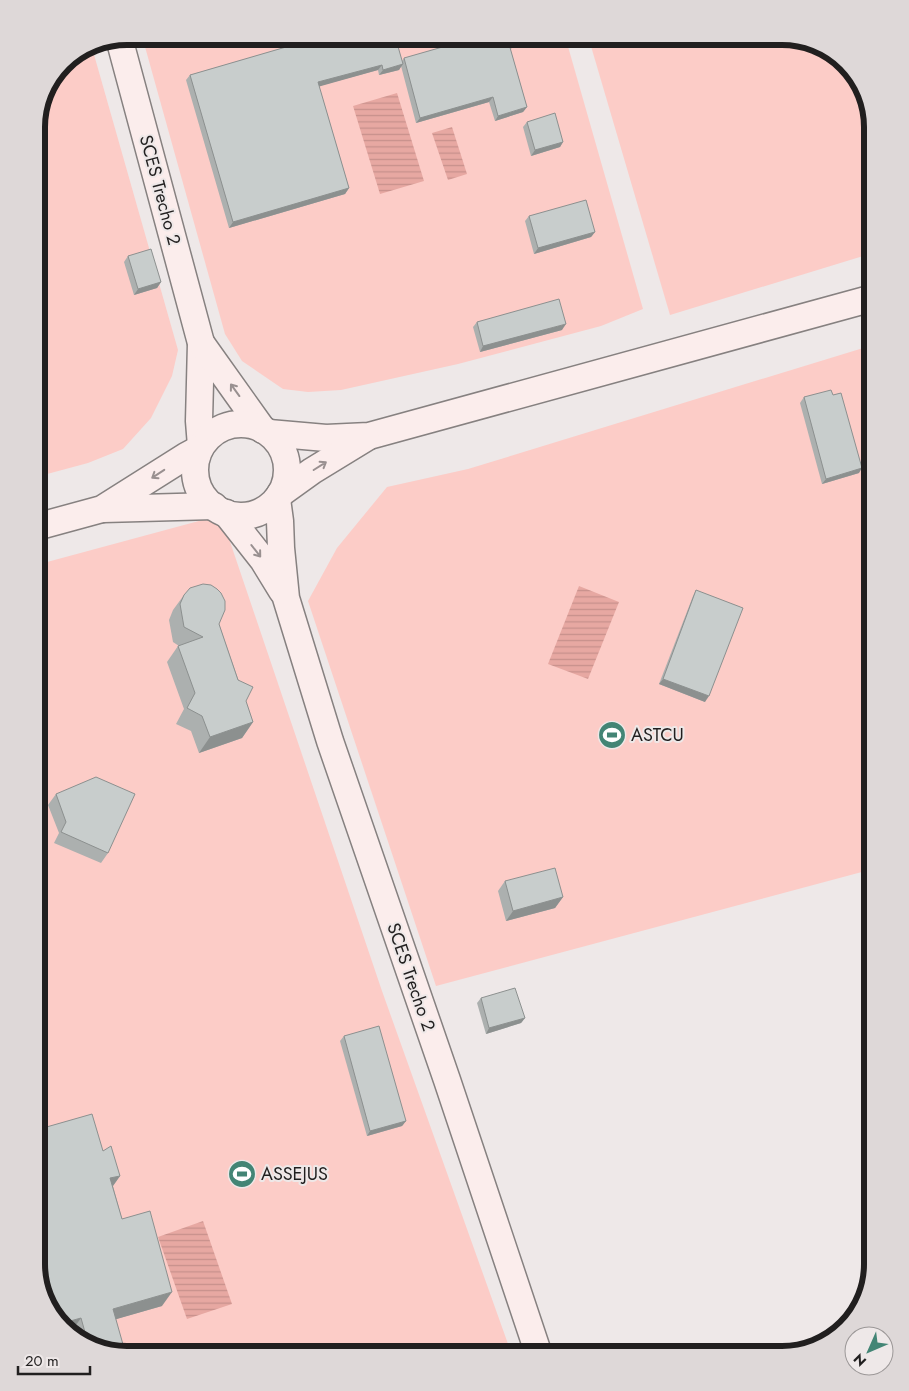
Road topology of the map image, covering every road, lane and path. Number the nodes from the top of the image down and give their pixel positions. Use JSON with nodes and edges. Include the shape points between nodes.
{"nodes":[{"id":1,"x":121,"y":46,"type":"edge"},
{"id":2,"x":864,"y":300,"type":"edge"},
{"id":3,"x":201,"y":343,"type":"junction"},
{"id":4,"x":266,"y":431,"type":"junction"},
{"id":5,"x":369,"y":436,"type":"junction"},
{"id":6,"x":200,"y":447,"type":"junction"},
{"id":7,"x":278,"y":496,"type":"junction"},
{"id":8,"x":102,"y":509,"type":"junction"},
{"id":9,"x":220,"y":510,"type":"junction"},
{"id":10,"x":45,"y":525,"type":"edge"},
{"id":11,"x":286,"y":598,"type":"junction"},
{"id":12,"x":536,"y":1346,"type":"edge"}],
"edges":[{"from":1,"to":3,"type":"street","name":"SCES Trecho 2"},
{"from":2,"to":5,"type":"street"},
{"from":4,"to":3,"type":"street","name":"SCES Trecho 2","one_way":true},
{"from":3,"to":6,"type":"street","name":"SCES Trecho 2"},
{"from":4,"to":5,"type":"street","via":[[326,438]]},
{"from":4,"to":6,"type":"street","via":[[250,424],[222,427]]},
{"from":4,"to":7,"type":"street","via":[[278,443],[286,462],[286,482]]},
{"from":7,"to":5,"type":"street","one_way":true},
{"from":6,"to":8,"type":"street","one_way":true},
{"from":6,"to":9,"type":"street","via":[[195,465],[196,480],[202,495]]},
{"from":7,"to":9,"type":"street","via":[[254,514],[240,516]]},
{"from":7,"to":11,"type":"street","name":"SCES Trecho 2"},
{"from":8,"to":9,"type":"street"},
{"from":8,"to":10,"type":"street"},
{"from":9,"to":11,"type":"street","name":"SCES Trecho 2","one_way":true,"via":[[263,560]]},
{"from":11,"to":12,"type":"street","name":"SCES Trecho 2","via":[[330,741]]}]}
